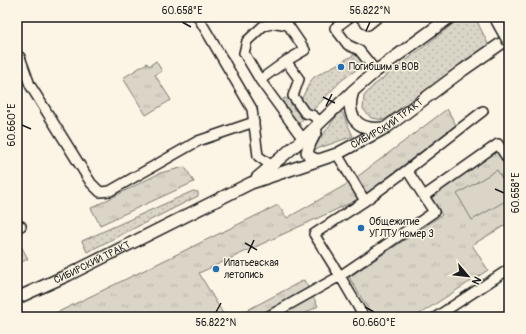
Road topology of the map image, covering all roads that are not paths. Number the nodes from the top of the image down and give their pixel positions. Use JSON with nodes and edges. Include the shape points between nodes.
{"nodes":[{"id":1,"x":198,"y":17,"type":"edge"},
{"id":2,"x":350,"y":17,"type":"edge"},
{"id":3,"x":360,"y":17,"type":"edge"},
{"id":4,"x":378,"y":17,"type":"edge"},
{"id":5,"x":450,"y":17,"type":"edge"},
{"id":6,"x":495,"y":17,"type":"edge"},
{"id":7,"x":509,"y":38,"type":"edge"},
{"id":8,"x":509,"y":42,"type":"edge"},
{"id":9,"x":17,"y":58,"type":"edge"},
{"id":10,"x":286,"y":61,"type":"junction"},
{"id":11,"x":376,"y":71,"type":"junction"},
{"id":12,"x":260,"y":80,"type":"junction"},
{"id":13,"x":354,"y":90,"type":"junction"},
{"id":14,"x":483,"y":111,"type":"dead end"},
{"id":15,"x":254,"y":122,"type":"junction"},
{"id":16,"x":321,"y":122,"type":"junction"},
{"id":17,"x":387,"y":127,"type":"junction"},
{"id":18,"x":303,"y":139,"type":"junction"},
{"id":19,"x":337,"y":154,"type":"junction"},
{"id":20,"x":317,"y":160,"type":"junction"},
{"id":21,"x":509,"y":161,"type":"edge"},
{"id":22,"x":272,"y":166,"type":"junction"},
{"id":23,"x":407,"y":170,"type":"junction"},
{"id":24,"x":252,"y":183,"type":"junction"},
{"id":25,"x":424,"y":196,"type":"junction"},
{"id":26,"x":365,"y":201,"type":"junction"},
{"id":27,"x":509,"y":268,"type":"edge"},
{"id":28,"x":340,"y":276,"type":"junction"},
{"id":29,"x":17,"y":298,"type":"edge"},
{"id":30,"x":267,"y":317,"type":"edge"},
{"id":31,"x":364,"y":317,"type":"edge"},
{"id":32,"x":436,"y":317,"type":"edge"}],
"edges":[{"from":1,"to":15,"type":"lane","via":[[252,109]]},
{"from":2,"to":11,"type":"lane","via":[[335,28],[348,45],[359,50]]},
{"from":3,"to":4,"type":"lane","via":[[368,25]]},
{"from":5,"to":11,"type":"main road","name":"СИБИРСКИЙ ТРАКТ"},
{"from":6,"to":8,"type":"main road","bridge":true},
{"from":7,"to":17,"type":"main road","name":"СИБИРСКИЙ ТРАКТ"},
{"from":9,"to":15,"type":"lane","via":[[20,57],[30,85],[91,183],[100,192],[110,191],[198,141]]},
{"from":10,"to":12,"type":"lane"},
{"from":10,"to":12,"type":"lane","via":[[305,50],[288,25],[277,22],[263,26],[247,41],[244,54]]},
{"from":10,"to":16,"type":"lane","via":[[299,79],[293,96],[305,113]]},
{"from":11,"to":13,"type":"main road","name":"СИБИРСКИЙ ТРАКТ"},
{"from":12,"to":18,"type":"lane"},
{"from":13,"to":16,"type":"main road","name":"СИБИРСКИЙ ТРАКТ"},
{"from":13,"to":17,"type":"main road","via":[[350,103],[353,118],[365,127]]},
{"from":14,"to":23,"type":"lane"},
{"from":15,"to":22,"type":"lane","via":[[258,156]]},
{"from":16,"to":18,"type":"main road","name":"СИБИРСКИЙ ТРАКТ"},
{"from":16,"to":20,"type":"main road","via":[[307,152],[310,157]]},
{"from":17,"to":19,"type":"main road","name":"СИБИРСКИЙ ТРАКТ"},
{"from":18,"to":22,"type":"main road","name":"СИБИРСКИЙ ТРАКТ"},
{"from":19,"to":20,"type":"main road","name":"СИБИРСКИЙ ТРАКТ"},
{"from":19,"to":26,"type":"lane"},
{"from":20,"to":24,"type":"main road","name":"СИБИРСКИЙ ТРАКТ"},
{"from":21,"to":25,"type":"lane","via":[[498,144]]},
{"from":22,"to":24,"type":"main road","name":"СИБИРСКИЙ ТРАКТ"},
{"from":23,"to":25,"type":"lane"},
{"from":23,"to":26,"type":"lane"},
{"from":24,"to":29,"type":"main road","name":"СИБИРСКИЙ ТРАКТ"},
{"from":25,"to":28,"type":"lane","via":[[434,212]]},
{"from":26,"to":28,"type":"lane","via":[[314,234]]},
{"from":27,"to":32,"type":"lane"},
{"from":28,"to":30,"type":"lane"},
{"from":28,"to":31,"type":"lane"}]}
